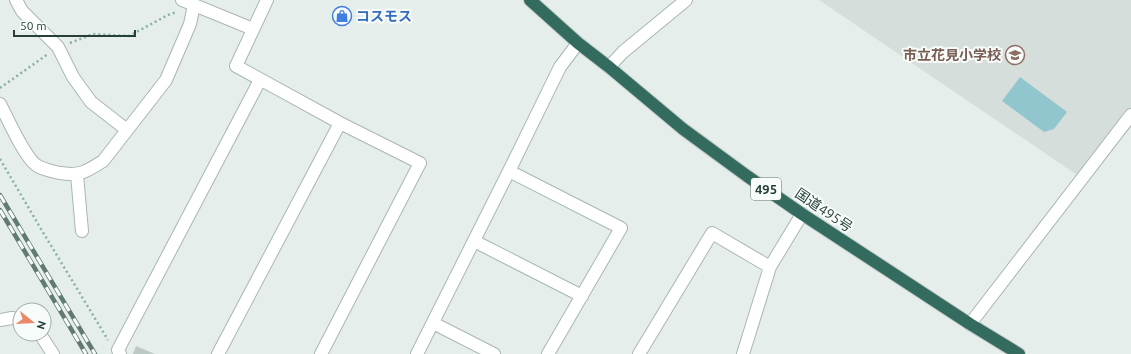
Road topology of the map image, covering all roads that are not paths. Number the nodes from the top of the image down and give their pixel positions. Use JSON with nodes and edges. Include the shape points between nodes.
{"nodes":[{"id":1,"x":16,"y":0,"type":"edge"},
{"id":2,"x":182,"y":0,"type":"edge"},
{"id":3,"x":267,"y":0,"type":"edge"},
{"id":4,"x":530,"y":0,"type":"edge"},
{"id":5,"x":686,"y":0,"type":"edge"},
{"id":6,"x":194,"y":5,"type":"junction"},
{"id":7,"x":253,"y":30,"type":"junction"},
{"id":8,"x":578,"y":43,"type":"junction"},
{"id":9,"x":609,"y":67,"type":"junction"},
{"id":10,"x":260,"y":80,"type":"junction"},
{"id":11,"x":0,"y":104,"type":"edge"},
{"id":12,"x":1131,"y":116,"type":"edge"},
{"id":13,"x":340,"y":123,"type":"junction"},
{"id":14,"x":127,"y":130,"type":"junction"},
{"id":15,"x":510,"y":171,"type":"junction"},
{"id":16,"x":77,"y":174,"type":"junction"},
{"id":17,"x":802,"y":214,"type":"junction"},
{"id":18,"x":82,"y":231,"type":"dead end"},
{"id":19,"x":474,"y":240,"type":"junction"},
{"id":20,"x":770,"y":267,"type":"junction"},
{"id":21,"x":582,"y":296,"type":"junction"},
{"id":22,"x":12,"y":318,"type":"edge"},
{"id":23,"x":0,"y":320,"type":"edge"},
{"id":24,"x":432,"y":323,"type":"junction"},
{"id":25,"x":970,"y":324,"type":"junction"},
{"id":26,"x":44,"y":342,"type":"edge"},
{"id":27,"x":50,"y":352,"type":"edge"},
{"id":28,"x":119,"y":352,"type":"edge"},
{"id":29,"x":218,"y":354,"type":"edge"},
{"id":30,"x":321,"y":354,"type":"edge"},
{"id":31,"x":417,"y":354,"type":"edge"},
{"id":32,"x":494,"y":354,"type":"edge"},
{"id":33,"x":548,"y":354,"type":"edge"},
{"id":34,"x":639,"y":354,"type":"edge"},
{"id":35,"x":743,"y":354,"type":"edge"},
{"id":36,"x":1019,"y":354,"type":"edge"}],
"edges":[{"from":1,"to":14,"type":"street","via":[[22,11],[58,47],[73,77],[91,102]]},
{"from":2,"to":6,"type":"street"},
{"from":3,"to":7,"type":"street"},
{"from":4,"to":8,"type":"highway","name":"国道495号","number":"495"},
{"from":5,"to":9,"type":"street","via":[[623,52]]},
{"from":6,"to":7,"type":"street"},
{"from":6,"to":14,"type":"street","via":[[190,24],[166,80]]},
{"from":7,"to":10,"type":"street","via":[[236,66]]},
{"from":8,"to":9,"type":"highway","name":"国道495号","number":"495"},
{"from":8,"to":15,"type":"street","via":[[560,67]]},
{"from":9,"to":17,"type":"highway","name":"国道495号","number":"495","via":[[683,129]]},
{"from":10,"to":13,"type":"street"},
{"from":10,"to":28,"type":"street"},
{"from":11,"to":16,"type":"street","via":[[26,154],[36,165],[50,171]]},
{"from":12,"to":25,"type":"street"},
{"from":13,"to":29,"type":"street"},
{"from":13,"to":30,"type":"street","via":[[420,163]]},
{"from":14,"to":16,"type":"street","via":[[103,161]]},
{"from":15,"to":19,"type":"street"},
{"from":15,"to":21,"type":"street","via":[[621,228]]},
{"from":16,"to":18,"type":"street"},
{"from":17,"to":20,"type":"street"},
{"from":17,"to":25,"type":"highway","name":"国道495号","number":"495"},
{"from":19,"to":21,"type":"street"},
{"from":19,"to":24,"type":"street"},
{"from":20,"to":34,"type":"street","via":[[712,233]]},
{"from":20,"to":35,"type":"street"},
{"from":21,"to":33,"type":"street"},
{"from":22,"to":23,"type":"street"},
{"from":24,"to":31,"type":"street"},
{"from":24,"to":32,"type":"street"},
{"from":25,"to":36,"type":"highway","name":"国道495号","number":"495"},
{"from":26,"to":27,"type":"street"}]}
